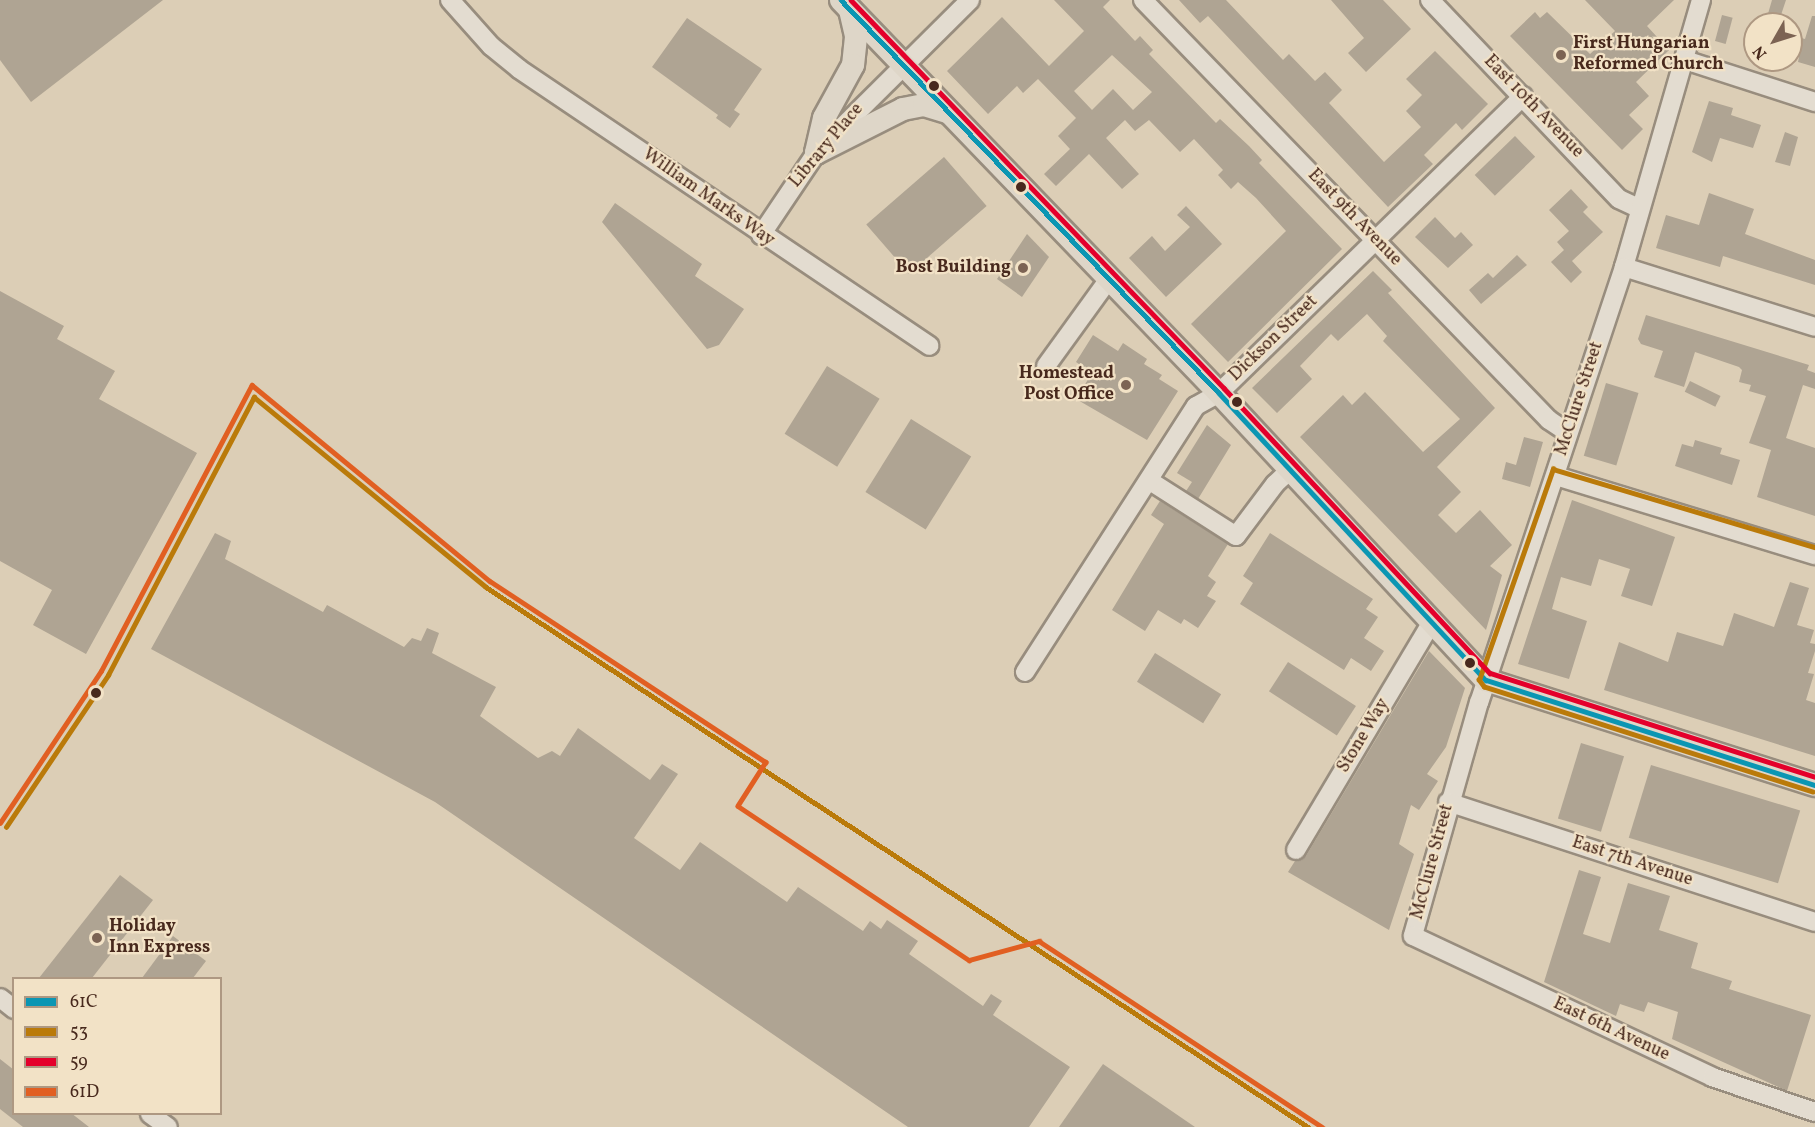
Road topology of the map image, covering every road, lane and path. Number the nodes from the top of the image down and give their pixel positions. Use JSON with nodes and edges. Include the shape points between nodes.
{"nodes":[{"id":1,"x":450,"y":0,"type":"edge"},
{"id":2,"x":970,"y":0,"type":"edge"},
{"id":3,"x":1143,"y":0,"type":"edge"},
{"id":4,"x":1430,"y":0,"type":"edge"},
{"id":5,"x":1701,"y":0,"type":"edge"},
{"id":6,"x":845,"y":4,"type":"edge"},
{"id":7,"x":1684,"y":60,"type":"junction"},
{"id":8,"x":902,"y":65,"type":"junction"},
{"id":9,"x":1522,"y":96,"type":"junction"},
{"id":10,"x":1815,"y":102,"type":"edge"},
{"id":11,"x":947,"y":111,"type":"junction"},
{"id":12,"x":816,"y":153,"type":"junction"},
{"id":13,"x":1640,"y":209,"type":"junction"},
{"id":14,"x":761,"y":236,"type":"junction"},
{"id":15,"x":1376,"y":241,"type":"junction"},
{"id":16,"x":1624,"y":267,"type":"junction"},
{"id":17,"x":1109,"y":279,"type":"junction"},
{"id":18,"x":1815,"y":327,"type":"edge"},
{"id":19,"x":929,"y":346,"type":"dead end"},
{"id":20,"x":1046,"y":366,"type":"dead end"},
{"id":21,"x":1219,"y":393,"type":"junction"},
{"id":22,"x":1568,"y":433,"type":"junction"},
{"id":23,"x":1290,"y":470,"type":"junction"},
{"id":24,"x":1556,"y":476,"type":"junction"},
{"id":25,"x":1150,"y":481,"type":"junction"},
{"id":26,"x":1815,"y":555,"type":"edge"},
{"id":27,"x":1432,"y":622,"type":"junction"},
{"id":28,"x":1025,"y":672,"type":"dead end"},
{"id":29,"x":1486,"y":680,"type":"junction"},
{"id":30,"x":1815,"y":785,"type":"edge"},
{"id":31,"x":1448,"y":801,"type":"junction"},
{"id":32,"x":1296,"y":850,"type":"dead end"},
{"id":33,"x":1815,"y":922,"type":"edge"},
{"id":34,"x":1413,"y":936,"type":"joint"},
{"id":35,"x":0,"y":998,"type":"edge"},
{"id":36,"x":12,"y":1007,"type":"edge"},
{"id":37,"x":1814,"y":1109,"type":"edge"},
{"id":38,"x":153,"y":1115,"type":"edge"},
{"id":39,"x":168,"y":1127,"type":"edge"}],
"edges":[{"from":1,"to":14,"type":"street","name":"William Marks Way","via":[[491,46]]},
{"from":2,"to":8,"type":"street","name":"Library Place"},
{"from":3,"to":15,"type":"street","name":"East 9th Avenue"},
{"from":4,"to":9,"type":"street","name":"East 10th Avenue"},
{"from":5,"to":7,"type":"street","name":"McClure Street"},
{"from":6,"to":8,"type":"main road"},
{"from":6,"to":12,"type":"main road","via":[[856,37],[853,65],[819,130]]},
{"from":7,"to":10,"type":"street"},
{"from":7,"to":13,"type":"street","name":"McClure Street"},
{"from":8,"to":11,"type":"main road"},
{"from":8,"to":12,"type":"street","name":"Library Place"},
{"from":9,"to":13,"type":"street","name":"East 10th Avenue","via":[[1620,199]]},
{"from":9,"to":15,"type":"street","name":"Dickson Street"},
{"from":11,"to":12,"type":"main road","via":[[924,105],[903,109]]},
{"from":11,"to":17,"type":"main road"},
{"from":12,"to":14,"type":"street","name":"Library Place"},
{"from":13,"to":16,"type":"street","name":"McClure Street"},
{"from":14,"to":19,"type":"street","name":"William Marks Way"},
{"from":15,"to":21,"type":"street","name":"Dickson Street"},
{"from":15,"to":22,"type":"street","name":"East 9th Avenue","via":[[1549,420]]},
{"from":16,"to":18,"type":"street"},
{"from":16,"to":22,"type":"street","name":"McClure Street"},
{"from":17,"to":20,"type":"street"},
{"from":17,"to":21,"type":"main road"},
{"from":21,"to":23,"type":"main road"},
{"from":21,"to":25,"type":"street","name":"Dickson Street","via":[[1196,406]]},
{"from":22,"to":24,"type":"street","name":"McClure Street"},
{"from":23,"to":25,"type":"street","via":[[1236,536]]},
{"from":23,"to":27,"type":"main road"},
{"from":24,"to":26,"type":"street"},
{"from":24,"to":29,"type":"street","name":"McClure Street"},
{"from":25,"to":28,"type":"street","name":"Dickson Street"},
{"from":27,"to":29,"type":"main road"},
{"from":27,"to":32,"type":"street","name":"Stone Way"},
{"from":29,"to":30,"type":"main road"},
{"from":29,"to":31,"type":"street","name":"McClure Street"},
{"from":31,"to":33,"type":"street","name":"East 7th Avenue"},
{"from":31,"to":34,"type":"street","name":"McClure Street"},
{"from":34,"to":37,"type":"street","name":"East 6th Avenue","via":[[1712,1077]]},
{"from":35,"to":36,"type":"street"},
{"from":38,"to":39,"type":"street"}]}
